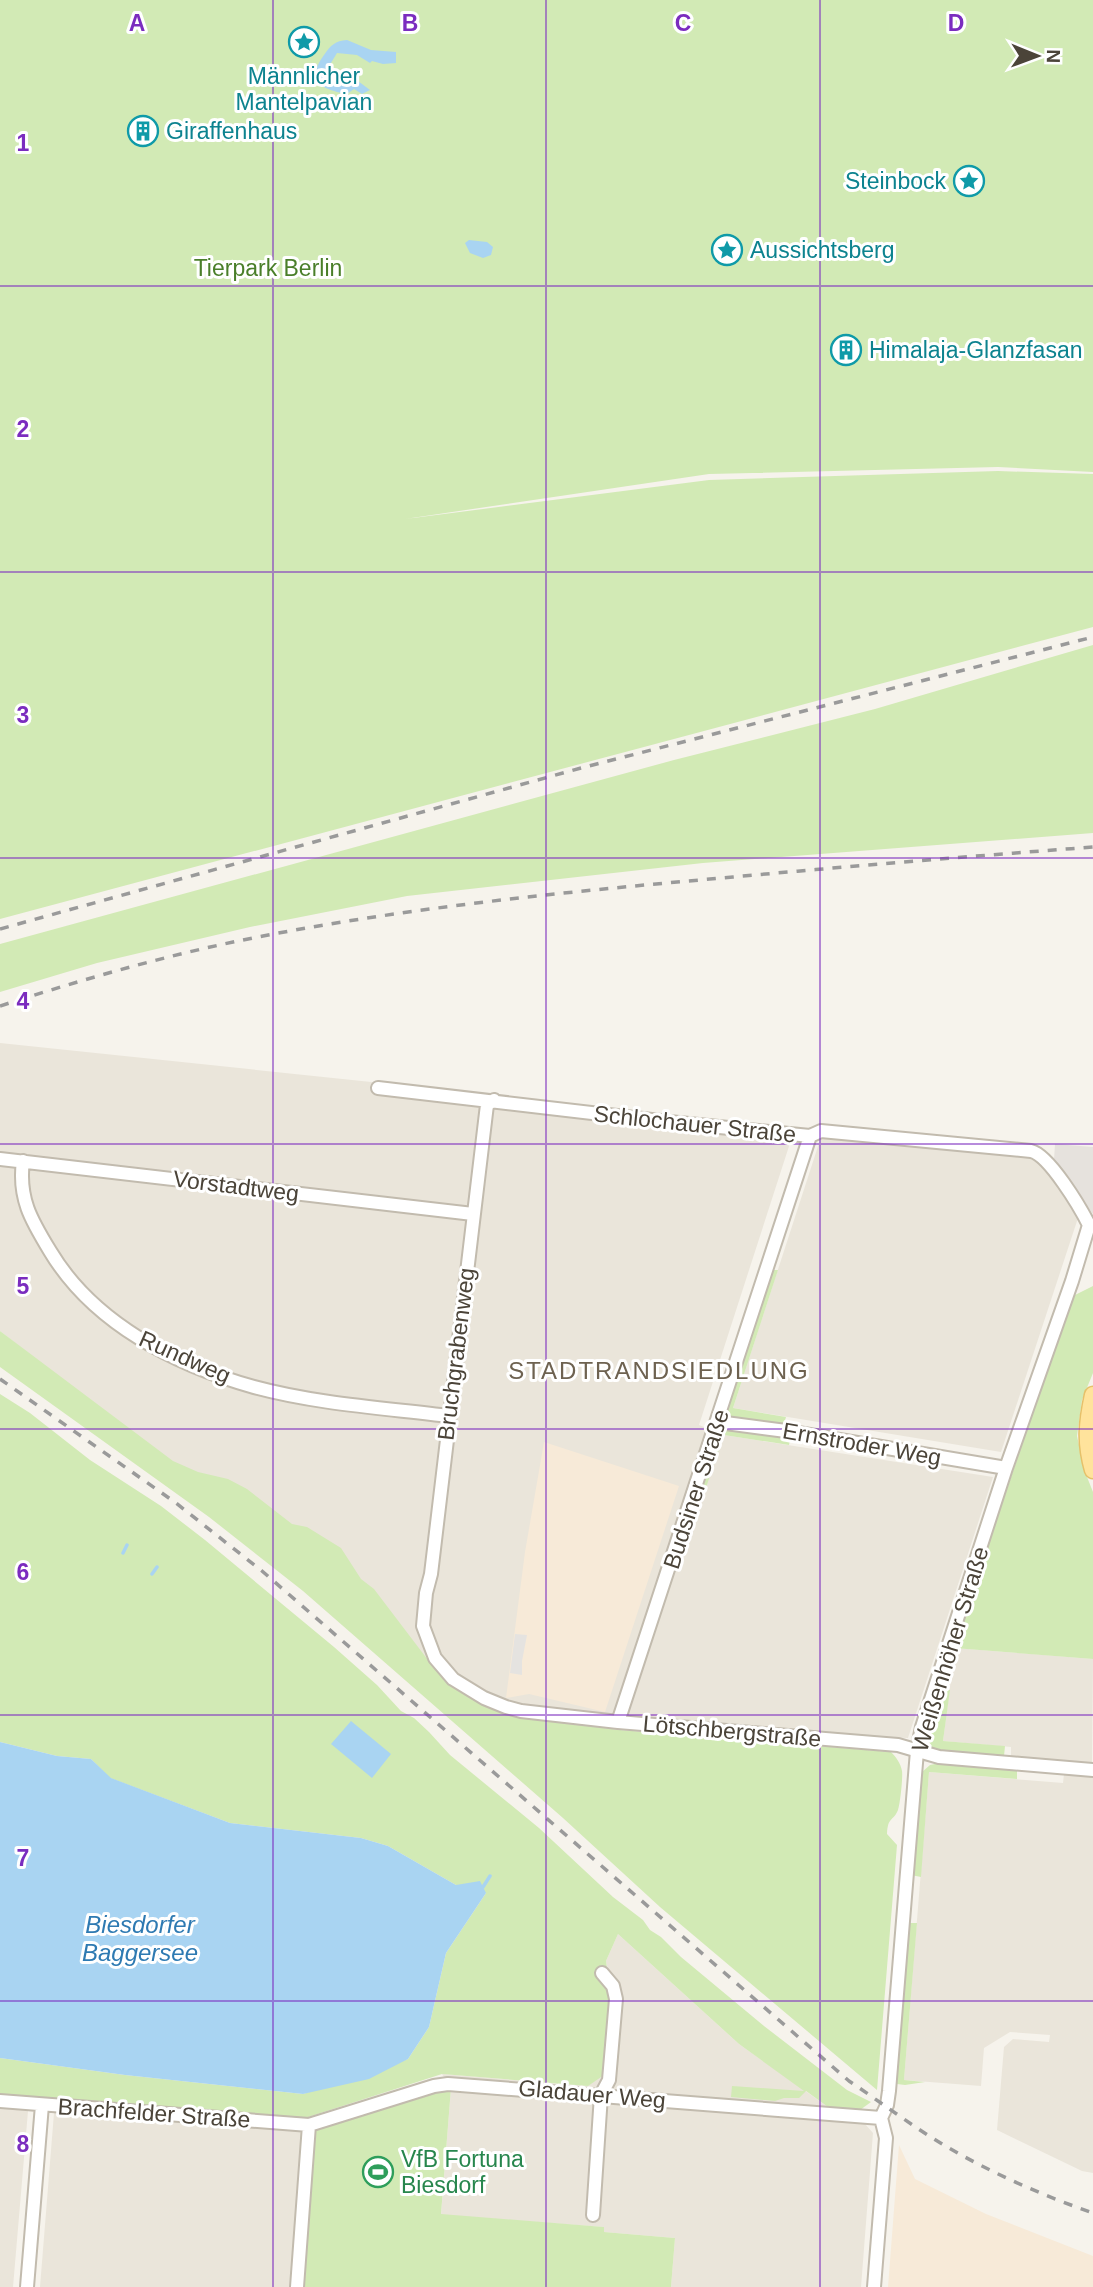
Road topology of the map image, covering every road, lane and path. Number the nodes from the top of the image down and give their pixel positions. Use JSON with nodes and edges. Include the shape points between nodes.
{"nodes":[{"id":1,"x":378,"y":1087,"type":"dead end"},
{"id":2,"x":494,"y":1100,"type":"junction"},
{"id":3,"x":810,"y":1136,"type":"junction"},
{"id":4,"x":0,"y":1159,"type":"edge"},
{"id":5,"x":23,"y":1161,"type":"junction"},
{"id":6,"x":1049,"y":1164,"type":"joint"},
{"id":7,"x":473,"y":1214,"type":"junction"},
{"id":8,"x":1093,"y":1395,"type":"edge"},
{"id":9,"x":449,"y":1416,"type":"junction"},
{"id":10,"x":718,"y":1422,"type":"junction"},
{"id":11,"x":1006,"y":1468,"type":"junction"},
{"id":12,"x":1093,"y":1470,"type":"edge"},
{"id":13,"x":424,"y":1611,"type":"joint"},
{"id":14,"x":618,"y":1721,"type":"junction"},
{"id":15,"x":917,"y":1751,"type":"junction"},
{"id":16,"x":1093,"y":1770,"type":"edge"},
{"id":17,"x":602,"y":1973,"type":"dead end"},
{"id":18,"x":601,"y":2095,"type":"junction"},
{"id":19,"x":0,"y":2101,"type":"edge"},
{"id":20,"x":42,"y":2105,"type":"junction"},
{"id":21,"x":881,"y":2118,"type":"junction"},
{"id":22,"x":309,"y":2125,"type":"junction"},
{"id":23,"x":593,"y":2216,"type":"dead end"},
{"id":24,"x":27,"y":2287,"type":"edge"},
{"id":25,"x":297,"y":2287,"type":"edge"},
{"id":26,"x":874,"y":2287,"type":"edge"}],
"edges":[{"from":1,"to":2,"type":"street","name":"Schlochauer Straße"},
{"from":2,"to":3,"type":"street","name":"Schlochauer Straße"},
{"from":2,"to":7,"type":"street","name":"Bruchgrabenweg","via":[[487,1105]]},
{"from":3,"to":6,"type":"street","name":"Schlochauer Straße","via":[[821,1131],[1031,1151]]},
{"from":3,"to":10,"type":"street","name":"Budsiner Straße"},
{"from":4,"to":5,"type":"street","name":"Vorstadtweg"},
{"from":5,"to":7,"type":"street","name":"Vorstadtweg"},
{"from":5,"to":9,"type":"street","name":"Rundweg","via":[[22,1192],[35,1227],[59,1266],[84,1296],[141,1340],[254,1387]]},
{"from":6,"to":11,"type":"street","name":"Weißenhöher Straße","via":[[1088,1225]]},
{"from":7,"to":9,"type":"street","name":"Bruchgrabenweg"},
{"from":8,"to":12,"type":"main road","via":[[1087,1449]]},
{"from":9,"to":13,"type":"street","name":"Bruchgrabenweg"},
{"from":10,"to":11,"type":"street","name":"Ernstroder Weg"},
{"from":10,"to":14,"type":"street","name":"Budsiner Straße"},
{"from":11,"to":15,"type":"street","name":"Weißenhöher Straße"},
{"from":13,"to":14,"type":"street","name":"Lötschbergstraße","via":[[435,1658],[453,1679],[484,1698],[520,1711]]},
{"from":14,"to":15,"type":"street","name":"Lötschbergstraße","via":[[898,1745]]},
{"from":15,"to":16,"type":"street","name":"Lötschbergstraße","via":[[939,1757]]},
{"from":15,"to":21,"type":"street","name":"Weißenhöher Straße","via":[[889,2091]]},
{"from":17,"to":18,"type":"street","via":[[613,1986],[616,1999],[609,2080]]},
{"from":18,"to":21,"type":"street","name":"Gladauer Weg"},
{"from":18,"to":22,"type":"street","name":"Gladauer Weg","via":[[448,2084]]},
{"from":18,"to":23,"type":"street"},
{"from":19,"to":20,"type":"street","name":"Brachfelder Straße"},
{"from":20,"to":22,"type":"street","name":"Brachfelder Straße"},
{"from":20,"to":24,"type":"street"},
{"from":21,"to":26,"type":"street","name":"Weißenhöher Straße","via":[[886,2138]]},
{"from":22,"to":25,"type":"street"}]}
